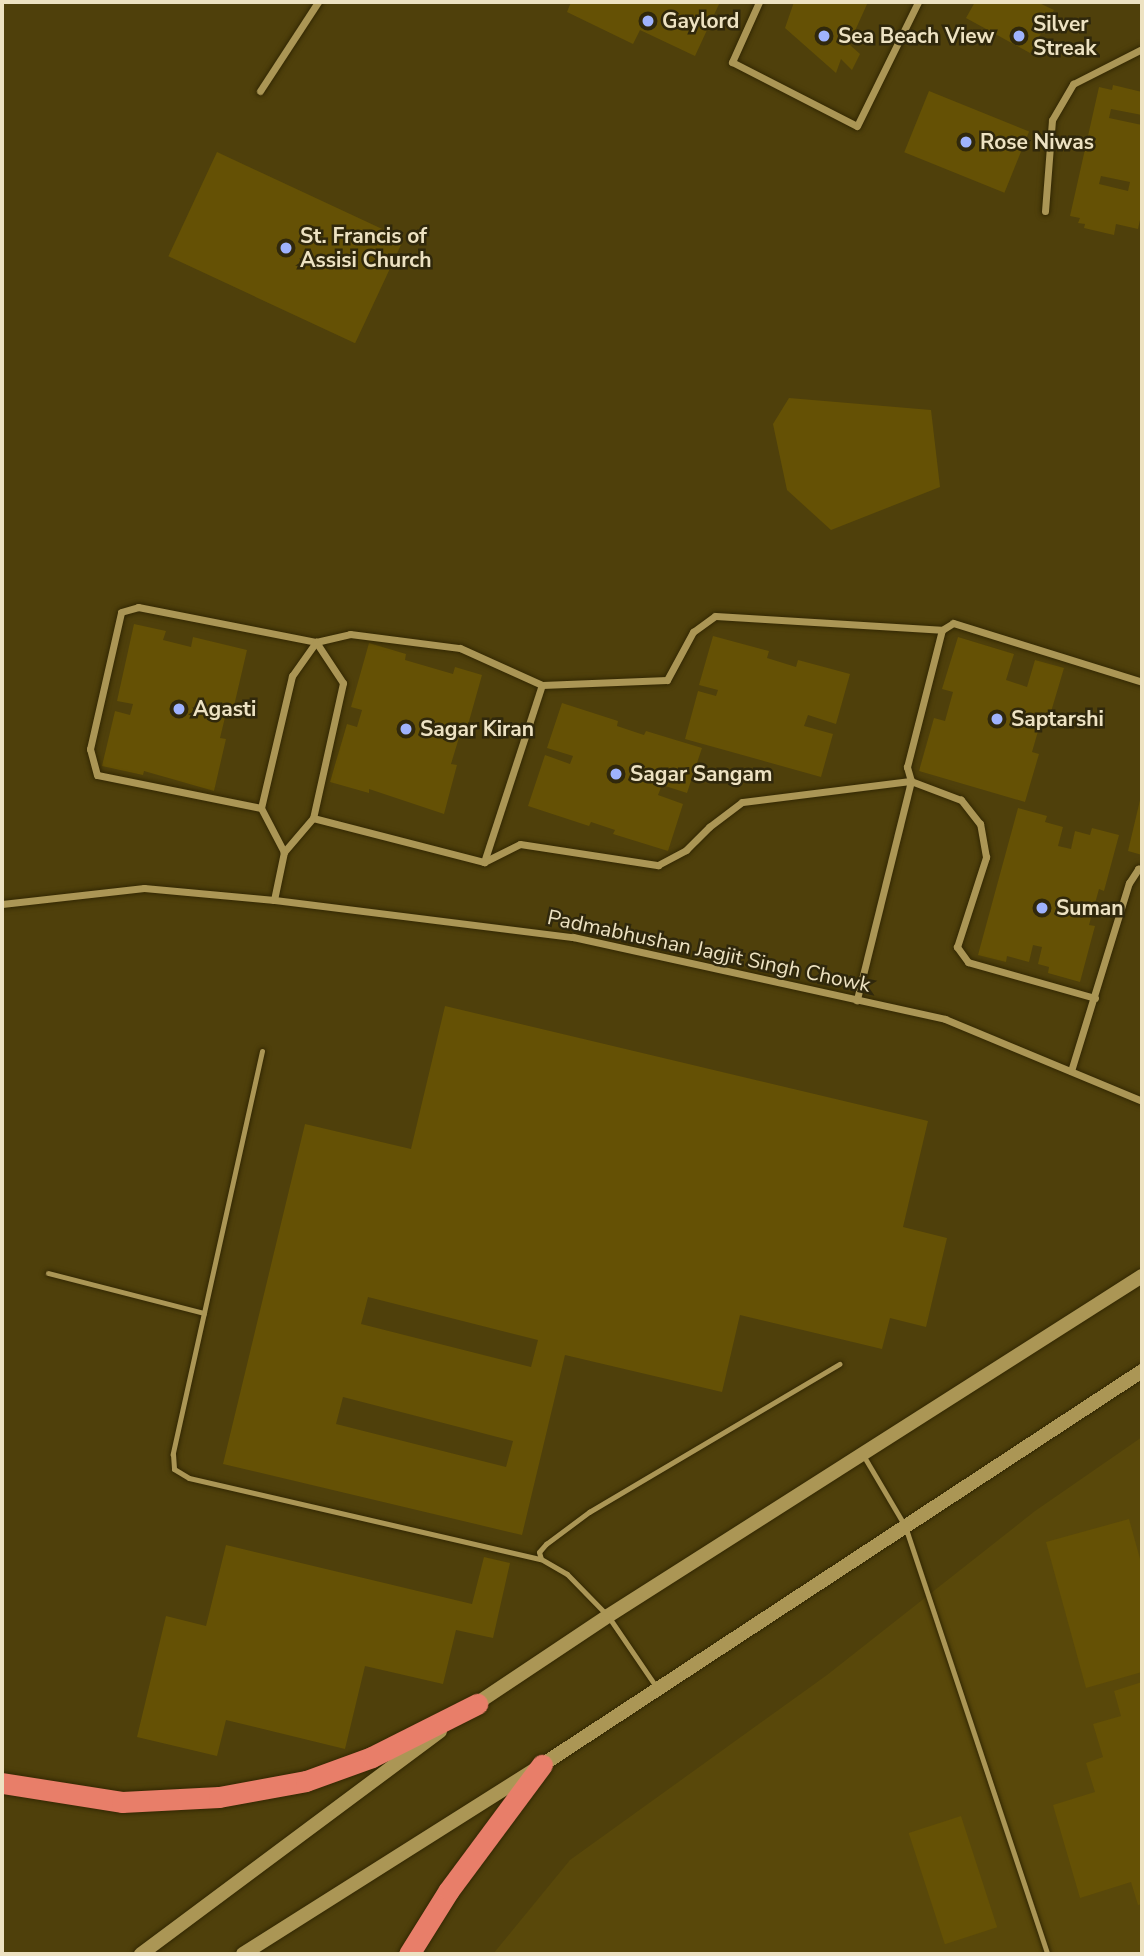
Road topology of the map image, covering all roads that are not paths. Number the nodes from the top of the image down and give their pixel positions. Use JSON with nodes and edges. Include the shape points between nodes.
{"nodes":[{"id":1,"x":318,"y":2,"type":"edge"},
{"id":2,"x":760,"y":2,"type":"edge"},
{"id":3,"x":918,"y":2,"type":"edge"},
{"id":4,"x":1142,"y":49,"type":"edge"},
{"id":5,"x":260,"y":91,"type":"dead end"},
{"id":6,"x":1045,"y":211,"type":"dead end"},
{"id":7,"x":942,"y":630,"type":"junction"},
{"id":8,"x":316,"y":642,"type":"junction"},
{"id":9,"x":1142,"y":682,"type":"edge"},
{"id":10,"x":542,"y":685,"type":"junction"},
{"id":11,"x":911,"y":781,"type":"junction"},
{"id":12,"x":261,"y":808,"type":"junction"},
{"id":13,"x":313,"y":818,"type":"junction"},
{"id":14,"x":284,"y":852,"type":"junction"},
{"id":15,"x":484,"y":862,"type":"junction"},
{"id":16,"x":1142,"y":869,"type":"edge"},
{"id":17,"x":274,"y":900,"type":"junction"},
{"id":18,"x":2,"y":904,"type":"edge"},
{"id":19,"x":1096,"y":998,"type":"junction"},
{"id":20,"x":857,"y":1000,"type":"junction"},
{"id":21,"x":262,"y":1051,"type":"dead end"},
{"id":22,"x":1071,"y":1071,"type":"junction"},
{"id":23,"x":1142,"y":1101,"type":"edge"},
{"id":24,"x":48,"y":1273,"type":"dead end"},
{"id":25,"x":1142,"y":1276,"type":"edge"},
{"id":26,"x":204,"y":1312,"type":"junction"},
{"id":27,"x":839,"y":1364,"type":"dead end"},
{"id":28,"x":1142,"y":1371,"type":"edge"},
{"id":29,"x":863,"y":1455,"type":"junction"},
{"id":30,"x":905,"y":1526,"type":"junction"},
{"id":31,"x":541,"y":1559,"type":"junction"},
{"id":32,"x":608,"y":1616,"type":"junction"},
{"id":33,"x":657,"y":1688,"type":"junction"},
{"id":34,"x":477,"y":1703,"type":"junction"},
{"id":35,"x":542,"y":1765,"type":"junction"},
{"id":36,"x":2,"y":1783,"type":"edge"},
{"id":37,"x":141,"y":1954,"type":"edge"},
{"id":38,"x":243,"y":1954,"type":"edge"},
{"id":39,"x":409,"y":1954,"type":"edge"},
{"id":40,"x":1046,"y":1954,"type":"edge"}],
"edges":[{"from":1,"to":5,"type":"street"},
{"from":2,"to":3,"type":"street","via":[[732,62],[858,126]]},
{"from":4,"to":6,"type":"street","via":[[1073,84],[1052,120]]},
{"from":7,"to":9,"type":"street","via":[[953,623]]},
{"from":7,"to":10,"type":"street","via":[[715,616],[693,632],[667,680]]},
{"from":7,"to":11,"type":"street","via":[[907,767]]},
{"from":8,"to":10,"type":"street","via":[[350,634],[460,648]]},
{"from":8,"to":12,"type":"street","via":[[292,676]]},
{"from":8,"to":12,"type":"street","via":[[138,607],[121,612],[90,749],[97,775]]},
{"from":8,"to":13,"type":"street","via":[[344,683]]},
{"from":10,"to":15,"type":"street"},
{"from":11,"to":15,"type":"street","via":[[742,802],[686,850],[658,865],[520,844]]},
{"from":11,"to":19,"type":"street","via":[[961,800],[981,824],[986,858],[957,947],[968,962]]},
{"from":11,"to":20,"type":"street"},
{"from":12,"to":14,"type":"street"},
{"from":13,"to":14,"type":"street"},
{"from":13,"to":15,"type":"street"},
{"from":14,"to":17,"type":"street"},
{"from":16,"to":19,"type":"street","via":[[1129,883]]},
{"from":17,"to":18,"type":"street","name":"Padmabhushan Jagjit Singh Chowk","via":[[145,888]]},
{"from":17,"to":20,"type":"street","name":"Padmabhushan Jagjit Singh Chowk","via":[[573,937]]},
{"from":19,"to":22,"type":"street"},
{"from":20,"to":22,"type":"street","name":"Padmabhushan Jagjit Singh Chowk","via":[[945,1019]]},
{"from":21,"to":26,"type":"lane"},
{"from":22,"to":23,"type":"street","name":"Padmabhushan Jagjit Singh Chowk"},
{"from":24,"to":26,"type":"lane"},
{"from":25,"to":29,"type":"main road"},
{"from":26,"to":31,"type":"lane","via":[[173,1454],[174,1469],[189,1478]]},
{"from":27,"to":31,"type":"lane","via":[[589,1512],[541,1549]]},
{"from":28,"to":30,"type":"main road"},
{"from":29,"to":30,"type":"lane"},
{"from":29,"to":32,"type":"main road"},
{"from":30,"to":33,"type":"main road"},
{"from":30,"to":40,"type":"lane"},
{"from":31,"to":32,"type":"lane","via":[[567,1574]]},
{"from":32,"to":33,"type":"lane"},
{"from":32,"to":34,"type":"main road"},
{"from":33,"to":35,"type":"main road"},
{"from":34,"to":36,"type":"highway","via":[[372,1757],[306,1782],[219,1797],[122,1802]]},
{"from":34,"to":37,"type":"main road"},
{"from":35,"to":38,"type":"main road"},
{"from":35,"to":39,"type":"highway","via":[[449,1891]]}]}
